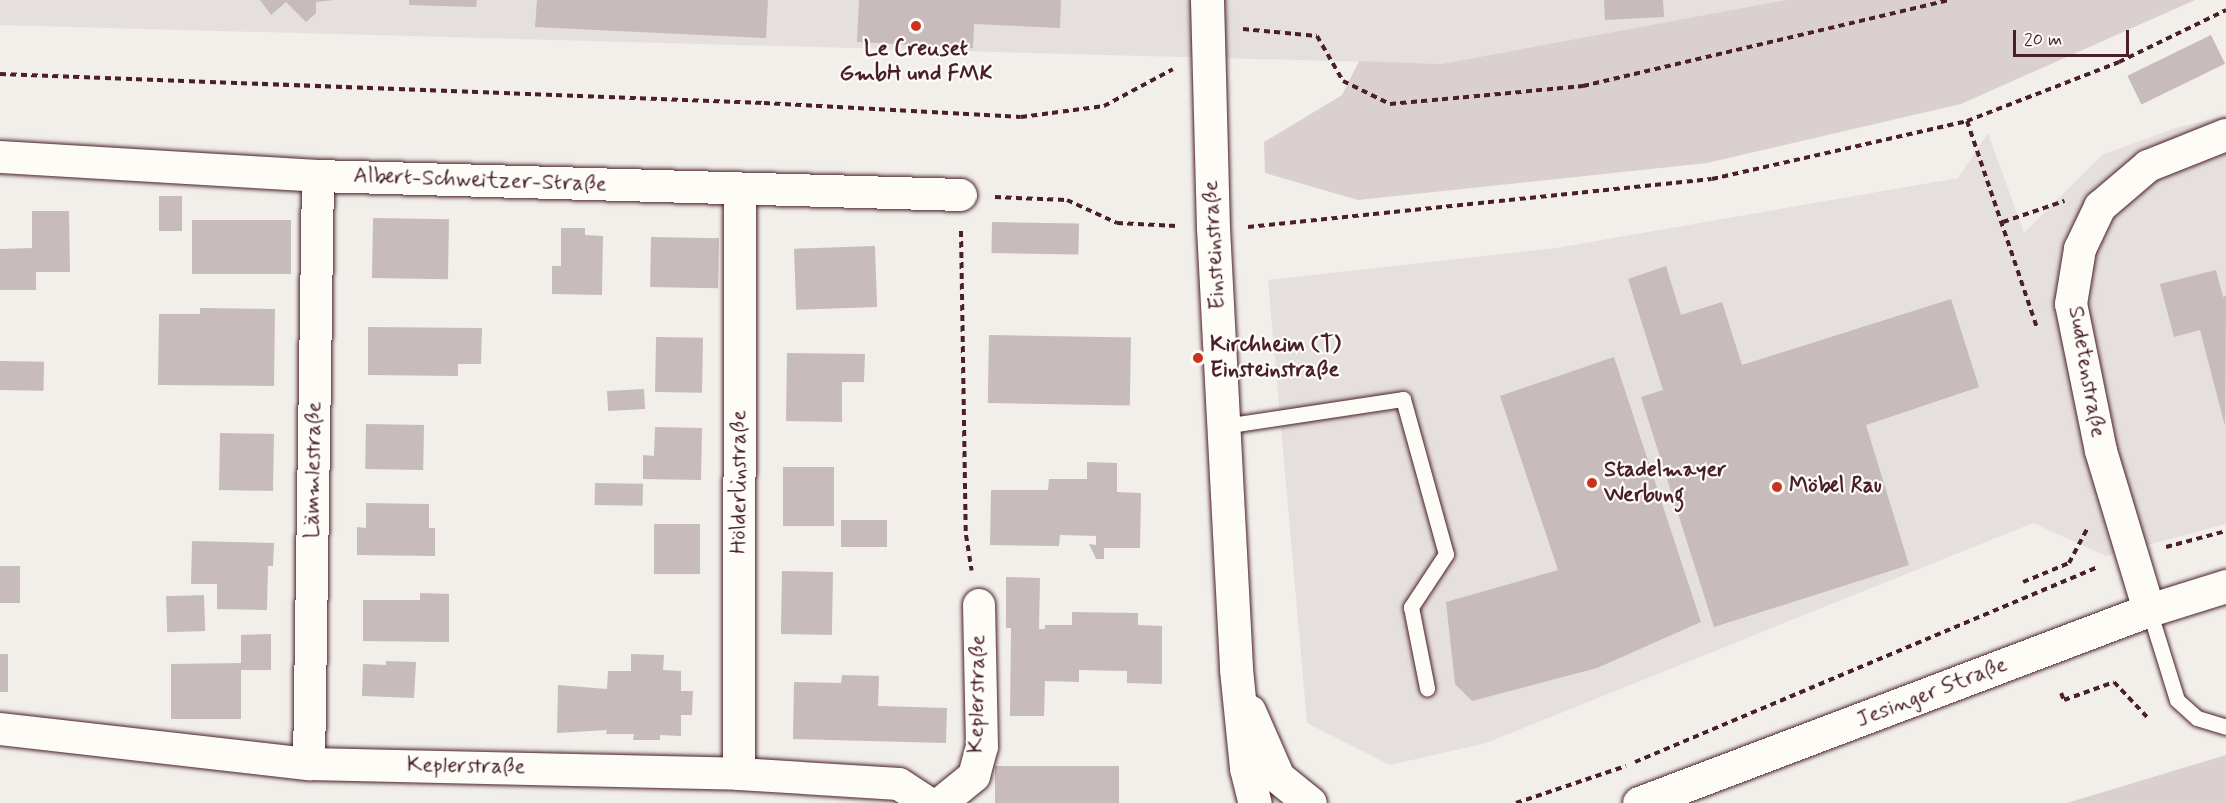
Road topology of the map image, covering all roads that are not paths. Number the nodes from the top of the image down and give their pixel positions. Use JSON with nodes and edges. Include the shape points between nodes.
{"nodes":[{"id":1,"x":1207,"y":0,"type":"edge"},
{"id":2,"x":2226,"y":135,"type":"edge"},
{"id":3,"x":0,"y":157,"type":"edge"},
{"id":4,"x":318,"y":176,"type":"junction"},
{"id":5,"x":740,"y":190,"type":"junction"},
{"id":6,"x":961,"y":195,"type":"road end"},
{"id":7,"x":1224,"y":426,"type":"junction"},
{"id":8,"x":2226,"y":586,"type":"edge"},
{"id":9,"x":979,"y":605,"type":"road end"},
{"id":10,"x":2150,"y":610,"type":"junction"},
{"id":11,"x":1236,"y":669,"type":"junction"},
{"id":12,"x":1427,"y":688,"type":"dead end"},
{"id":13,"x":2226,"y":727,"type":"edge"},
{"id":14,"x":0,"y":729,"type":"edge"},
{"id":15,"x":309,"y":764,"type":"junction"},
{"id":16,"x":739,"y":774,"type":"junction"},
{"id":17,"x":928,"y":803,"type":"edge"},
{"id":18,"x":941,"y":803,"type":"edge"},
{"id":19,"x":1255,"y":803,"type":"edge"},
{"id":20,"x":1310,"y":803,"type":"edge"},
{"id":21,"x":1639,"y":803,"type":"edge"}],
"edges":[{"from":1,"to":7,"type":"street","name":"Einsteinstraße","via":[[1213,228]]},
{"from":2,"to":10,"type":"street","name":"Sudetenstraße","via":[[2148,166],[2100,207],[2080,249],[2071,304],[2101,451]]},
{"from":3,"to":4,"type":"street","name":"Albert-Schweitzer-Straße"},
{"from":4,"to":5,"type":"street","name":"Albert-Schweitzer-Straße"},
{"from":4,"to":15,"type":"street","name":"Lämmlestraße"},
{"from":5,"to":6,"type":"street","name":"Albert-Schweitzer-Straße"},
{"from":5,"to":16,"type":"street","name":"Hölderlinstraße"},
{"from":7,"to":11,"type":"street","name":"Einsteinstraße"},
{"from":7,"to":12,"type":"lane","via":[[1403,399],[1446,554],[1411,607]]},
{"from":8,"to":10,"type":"street","name":"Jesinger Straße"},
{"from":9,"to":18,"type":"street","name":"Keplerstraße","via":[[982,747],[974,776]]},
{"from":10,"to":13,"type":"lane","via":[[2177,700],[2197,718]]},
{"from":10,"to":21,"type":"street","name":"Jesinger Straße"},
{"from":11,"to":19,"type":"street","name":"Einsteinstraße","via":[[1246,768]]},
{"from":11,"to":20,"type":"street","name":"Einsteinstraße","via":[[1246,703],[1278,777]]},
{"from":14,"to":15,"type":"street","name":"Keplerstraße"},
{"from":15,"to":16,"type":"street","name":"Keplerstraße"},
{"from":16,"to":17,"type":"street","name":"Keplerstraße","via":[[899,784]]}]}
